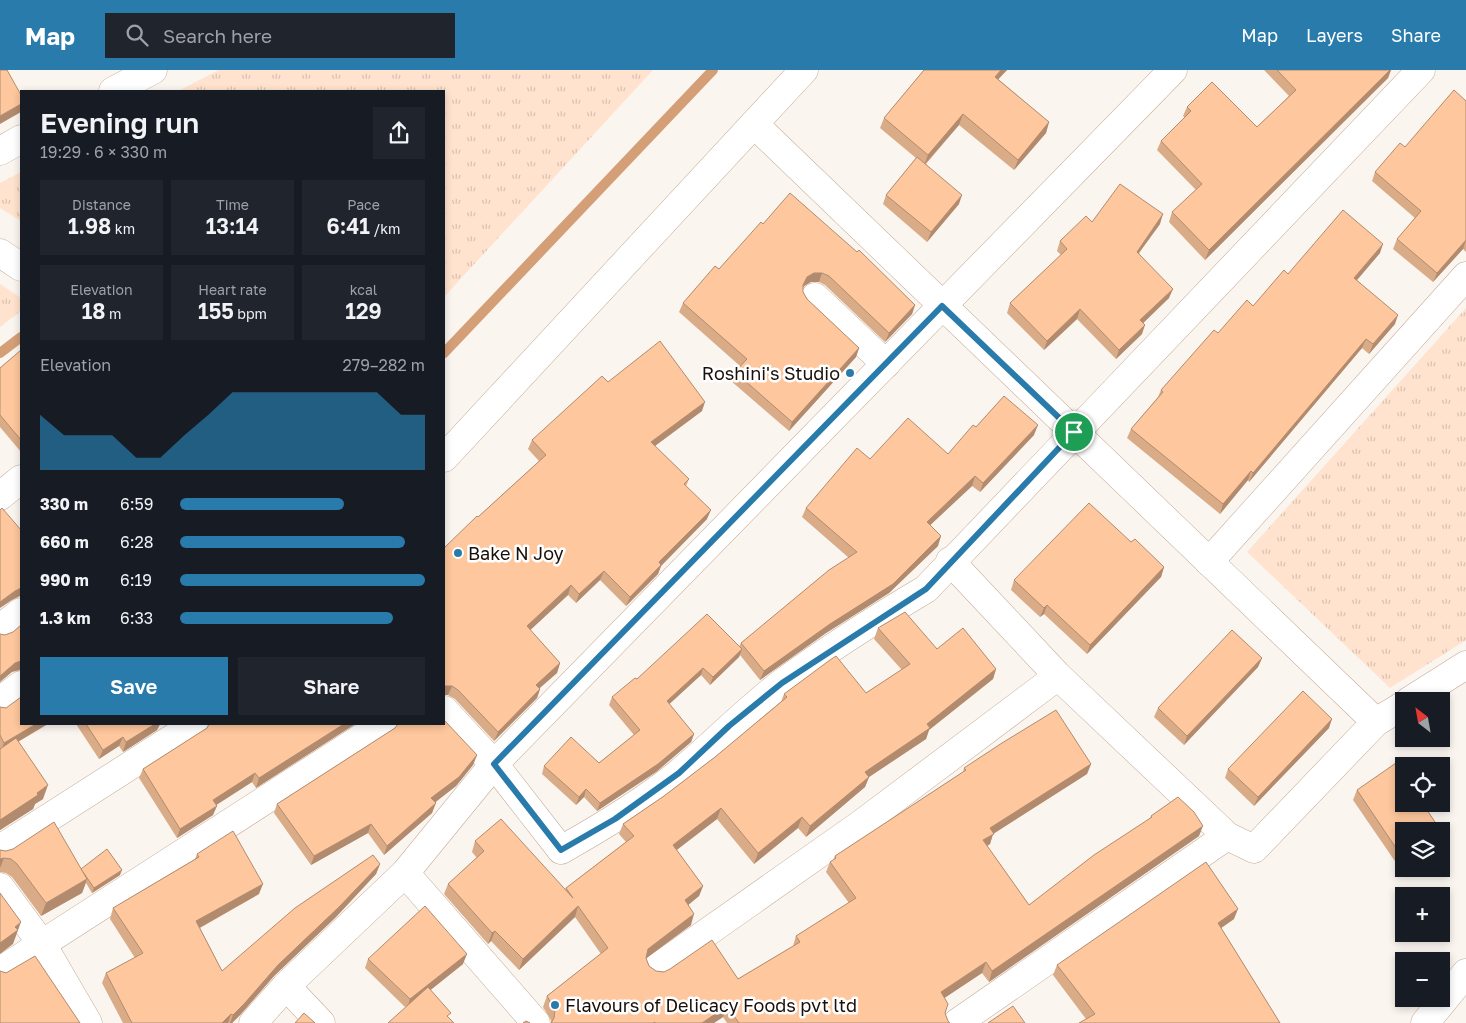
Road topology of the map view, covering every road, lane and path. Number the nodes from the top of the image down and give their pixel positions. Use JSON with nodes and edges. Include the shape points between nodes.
{"nodes":[{"id":1,"x":153,"y":70,"type":"edge"},
{"id":2,"x":804,"y":70,"type":"edge"},
{"id":3,"x":1174,"y":70,"type":"edge"},
{"id":4,"x":1421,"y":70,"type":"edge"},
{"id":5,"x":115,"y":90,"type":"edge"},
{"id":6,"x":754,"y":124,"type":"junction"},
{"id":7,"x":20,"y":141,"type":"edge"},
{"id":8,"x":0,"y":151,"type":"edge"},
{"id":9,"x":0,"y":253,"type":"edge"},
{"id":10,"x":20,"y":265,"type":"edge"},
{"id":11,"x":1466,"y":276,"type":"edge"},
{"id":12,"x":815,"y":297,"type":"dead end"},
{"id":13,"x":942,"y":306,"type":"junction"},
{"id":14,"x":886,"y":364,"type":"junction"},
{"id":15,"x":1074,"y":432,"type":"junction"},
{"id":16,"x":445,"y":457,"type":"edge"},
{"id":17,"x":20,"y":480,"type":"edge"},
{"id":18,"x":0,"y":496,"type":"edge"},
{"id":19,"x":950,"y":561,"type":"junction"},
{"id":20,"x":1209,"y":562,"type":"junction"},
{"id":21,"x":20,"y":613,"type":"edge"},
{"id":22,"x":0,"y":628,"type":"edge"},
{"id":23,"x":1466,"y":665,"type":"edge"},
{"id":24,"x":1058,"y":676,"type":"junction"},
{"id":25,"x":20,"y":686,"type":"edge"},
{"id":26,"x":1423,"y":692,"type":"edge"},
{"id":27,"x":0,"y":701,"type":"edge"},
{"id":28,"x":1395,"y":710,"type":"edge"},
{"id":29,"x":445,"y":711,"type":"edge"},
{"id":30,"x":1376,"y":722,"type":"junction"},
{"id":31,"x":193,"y":725,"type":"edge"},
{"id":32,"x":381,"y":725,"type":"edge"},
{"id":33,"x":494,"y":764,"type":"junction"},
{"id":34,"x":1227,"y":836,"type":"junction"},
{"id":35,"x":0,"y":849,"type":"edge"},
{"id":36,"x":405,"y":874,"type":"junction"},
{"id":37,"x":0,"y":888,"type":"edge"},
{"id":38,"x":42,"y":944,"type":"junction"},
{"id":39,"x":658,"y":967,"type":"dead end"},
{"id":40,"x":0,"y":971,"type":"edge"},
{"id":41,"x":1466,"y":973,"type":"edge"},
{"id":42,"x":286,"y":986,"type":"junction"},
{"id":43,"x":88,"y":1023,"type":"edge"},
{"id":44,"x":253,"y":1023,"type":"edge"},
{"id":45,"x":321,"y":1023,"type":"edge"},
{"id":46,"x":536,"y":1023,"type":"edge"},
{"id":47,"x":957,"y":1023,"type":"edge"},
{"id":48,"x":1425,"y":1023,"type":"edge"}],
"edges":[{"from":1,"to":5,"type":"street"},
{"from":2,"to":6,"type":"street"},
{"from":3,"to":13,"type":"street"},
{"from":4,"to":15,"type":"street"},
{"from":6,"to":13,"type":"street"},
{"from":6,"to":16,"type":"street"},
{"from":7,"to":8,"type":"street"},
{"from":9,"to":10,"type":"street"},
{"from":11,"to":20,"type":"street"},
{"from":12,"to":14,"type":"street"},
{"from":13,"to":14,"type":"street"},
{"from":13,"to":15,"type":"street"},
{"from":14,"to":33,"type":"street"},
{"from":15,"to":19,"type":"street"},
{"from":15,"to":20,"type":"street"},
{"from":17,"to":18,"type":"street"},
{"from":19,"to":24,"type":"street"},
{"from":19,"to":33,"type":"street","via":[[926,589],[782,683],[679,773],[615,819],[561,850]]},
{"from":20,"to":30,"type":"street"},
{"from":21,"to":22,"type":"street"},
{"from":23,"to":26,"type":"street"},
{"from":24,"to":34,"type":"street"},
{"from":24,"to":39,"type":"street","via":[[861,824]]},
{"from":25,"to":27,"type":"street"},
{"from":28,"to":30,"type":"street"},
{"from":29,"to":33,"type":"street"},
{"from":30,"to":34,"type":"street","via":[[1254,849]]},
{"from":31,"to":35,"type":"street"},
{"from":32,"to":38,"type":"street"},
{"from":33,"to":36,"type":"street"},
{"from":34,"to":47,"type":"street"},
{"from":36,"to":42,"type":"street"},
{"from":36,"to":46,"type":"street"},
{"from":37,"to":38,"type":"street"},
{"from":38,"to":40,"type":"street"},
{"from":38,"to":43,"type":"street"},
{"from":41,"to":48,"type":"street"},
{"from":42,"to":44,"type":"street"},
{"from":42,"to":45,"type":"street"}]}
